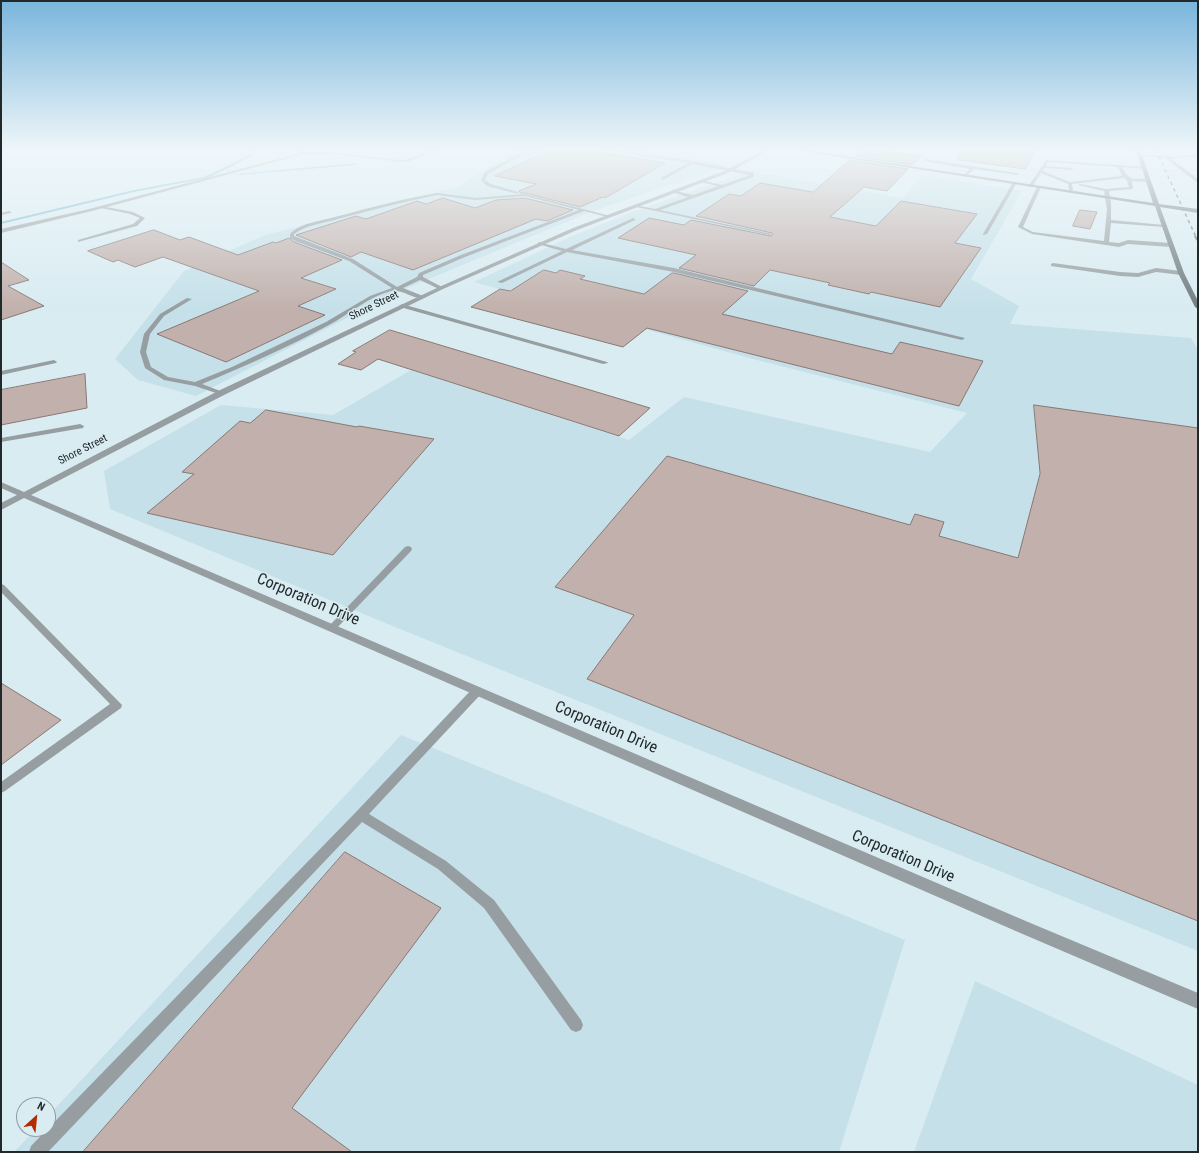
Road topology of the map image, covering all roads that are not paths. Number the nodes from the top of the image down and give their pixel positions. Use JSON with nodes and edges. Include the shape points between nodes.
{"nodes":[{"id":1,"x":115,"y":204,"type":"edge"},
{"id":2,"x":388,"y":204,"type":"edge"},
{"id":3,"x":560,"y":204,"type":"edge"},
{"id":4,"x":640,"y":204,"type":"edge"},
{"id":5,"x":674,"y":204,"type":"edge"},
{"id":6,"x":1003,"y":204,"type":"edge"},
{"id":7,"x":1031,"y":204,"type":"edge"},
{"id":8,"x":1109,"y":204,"type":"edge"},
{"id":9,"x":1156,"y":204,"type":"joint"},
{"id":10,"x":634,"y":206,"type":"junction"},
{"id":11,"x":103,"y":207,"type":"junction"},
{"id":12,"x":584,"y":210,"type":"junction"},
{"id":13,"x":656,"y":210,"type":"junction"},
{"id":14,"x":1198,"y":210,"type":"edge"},
{"id":15,"x":9,"y":212,"type":"dead end"},
{"id":16,"x":1,"y":214,"type":"edge"},
{"id":17,"x":608,"y":216,"type":"junction"},
{"id":18,"x":633,"y":219,"type":"dead end"},
{"id":19,"x":1109,"y":221,"type":"junction"},
{"id":20,"x":1164,"y":226,"type":"junction"},
{"id":21,"x":1,"y":231,"type":"edge"},
{"id":22,"x":770,"y":234,"type":"dead end"},
{"id":23,"x":985,"y":234,"type":"dead end"},
{"id":24,"x":80,"y":241,"type":"dead end"},
{"id":25,"x":540,"y":243,"type":"junction"},
{"id":26,"x":1106,"y":243,"type":"junction"},
{"id":27,"x":1171,"y":245,"type":"junction"},
{"id":28,"x":567,"y":251,"type":"junction"},
{"id":29,"x":1053,"y":265,"type":"dead end"},
{"id":30,"x":1181,"y":272,"type":"junction"},
{"id":31,"x":420,"y":278,"type":"junction"},
{"id":32,"x":500,"y":282,"type":"dead end"},
{"id":33,"x":441,"y":288,"type":"junction"},
{"id":34,"x":397,"y":289,"type":"junction"},
{"id":35,"x":421,"y":297,"type":"junction"},
{"id":36,"x":189,"y":299,"type":"dead end"},
{"id":37,"x":402,"y":306,"type":"junction"},
{"id":38,"x":1198,"y":307,"type":"edge"},
{"id":39,"x":962,"y":338,"type":"dead end"},
{"id":40,"x":54,"y":362,"type":"dead end"},
{"id":41,"x":605,"y":363,"type":"dead end"},
{"id":42,"x":1,"y":373,"type":"edge"},
{"id":43,"x":196,"y":384,"type":"junction"},
{"id":44,"x":221,"y":393,"type":"junction"},
{"id":45,"x":80,"y":426,"type":"dead end"},
{"id":46,"x":1,"y":440,"type":"edge"},
{"id":47,"x":1,"y":485,"type":"edge"},
{"id":48,"x":23,"y":495,"type":"junction"},
{"id":49,"x":1,"y":507,"type":"edge"},
{"id":50,"x":408,"y":549,"type":"dead end"},
{"id":51,"x":1,"y":587,"type":"edge"},
{"id":52,"x":332,"y":628,"type":"junction"},
{"id":53,"x":477,"y":691,"type":"junction"},
{"id":54,"x":1,"y":788,"type":"edge"},
{"id":55,"x":361,"y":815,"type":"junction"},
{"id":56,"x":1198,"y":1002,"type":"edge"},
{"id":57,"x":576,"y":1025,"type":"dead end"},
{"id":58,"x":37,"y":1152,"type":"edge"}],
"edges":[{"from":1,"to":11,"type":"street"},
{"from":2,"to":34,"type":"lane","via":[[297,230],[292,237],[351,260]]},
{"from":3,"to":12,"type":"lane"},
{"from":4,"to":10,"type":"street","name":"Shore Street"},
{"from":5,"to":13,"type":"lane"},
{"from":6,"to":23,"type":"lane"},
{"from":7,"to":26,"type":"lane","via":[[1020,227],[1023,229],[1032,233]]},
{"from":8,"to":19,"type":"lane"},
{"from":9,"to":14,"type":"street"},
{"from":9,"to":20,"type":"street"},
{"from":10,"to":13,"type":"lane"},
{"from":10,"to":17,"type":"street","name":"Shore Street"},
{"from":11,"to":21,"type":"street"},
{"from":11,"to":24,"type":"lane","via":[[143,218],[135,225]]},
{"from":12,"to":17,"type":"lane"},
{"from":12,"to":31,"type":"lane","via":[[463,256],[421,274]]},
{"from":13,"to":22,"type":"lane"},
{"from":15,"to":16,"type":"lane"},
{"from":17,"to":25,"type":"street","name":"Shore Street"},
{"from":18,"to":28,"type":"lane"},
{"from":19,"to":20,"type":"lane"},
{"from":19,"to":26,"type":"lane"},
{"from":20,"to":27,"type":"street"},
{"from":25,"to":28,"type":"lane"},
{"from":25,"to":33,"type":"street","name":"Shore Street"},
{"from":26,"to":27,"type":"lane"},
{"from":27,"to":30,"type":"street"},
{"from":28,"to":32,"type":"lane"},
{"from":28,"to":39,"type":"lane","via":[[674,270]]},
{"from":29,"to":30,"type":"lane","via":[[1138,275],[1156,270]]},
{"from":30,"to":38,"type":"street"},
{"from":31,"to":33,"type":"lane"},
{"from":31,"to":34,"type":"lane"},
{"from":33,"to":35,"type":"street","name":"Shore Street"},
{"from":34,"to":35,"type":"lane"},
{"from":34,"to":43,"type":"lane","via":[[383,292],[328,323]]},
{"from":35,"to":37,"type":"street","name":"Shore Street"},
{"from":36,"to":43,"type":"lane","via":[[162,315],[147,334],[143,352],[148,368],[166,379]]},
{"from":37,"to":41,"type":"lane"},
{"from":37,"to":44,"type":"street","name":"Shore Street"},
{"from":40,"to":42,"type":"lane"},
{"from":43,"to":44,"type":"lane"},
{"from":44,"to":48,"type":"street","name":"Shore Street"},
{"from":45,"to":46,"type":"lane"},
{"from":47,"to":48,"type":"street","name":"Corporation Drive"},
{"from":48,"to":49,"type":"street","name":"Shore Street"},
{"from":48,"to":52,"type":"street","name":"Corporation Drive"},
{"from":50,"to":52,"type":"lane"},
{"from":51,"to":54,"type":"lane","via":[[117,705]]},
{"from":52,"to":53,"type":"street","name":"Corporation Drive"},
{"from":53,"to":55,"type":"lane"},
{"from":53,"to":56,"type":"street","name":"Corporation Drive"},
{"from":55,"to":57,"type":"lane","via":[[442,865],[489,904]]},
{"from":55,"to":58,"type":"lane"}]}
